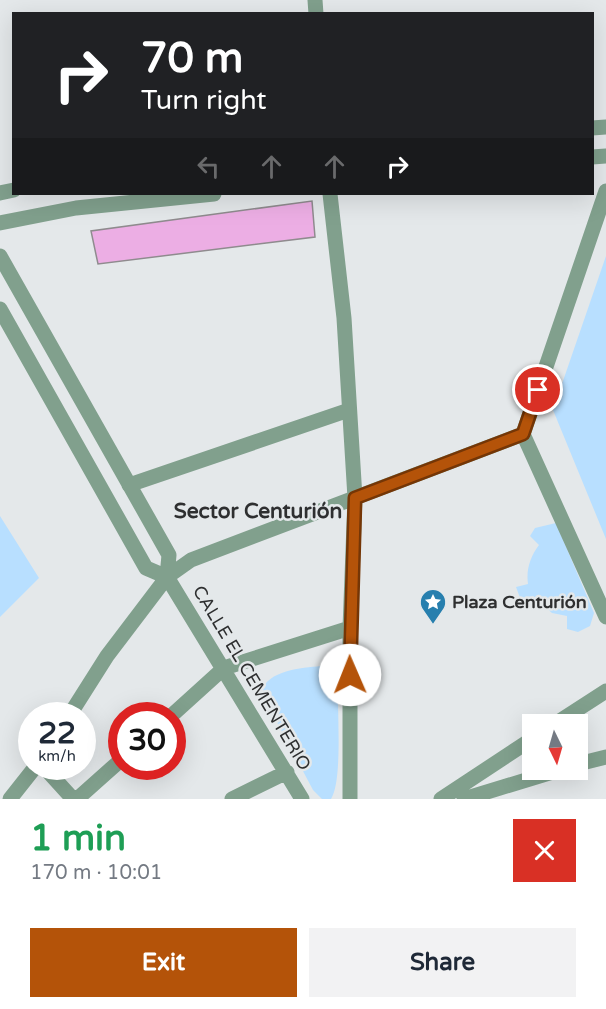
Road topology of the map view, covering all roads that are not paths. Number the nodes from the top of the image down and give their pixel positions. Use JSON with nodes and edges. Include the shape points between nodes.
{"nodes":[{"id":1,"x":606,"y":191,"type":"edge"},
{"id":2,"x":204,"y":195,"type":"edge"},
{"id":3,"x":330,"y":195,"type":"edge"},
{"id":4,"x":0,"y":223,"type":"edge"},
{"id":5,"x":0,"y":256,"type":"edge"},
{"id":6,"x":0,"y":309,"type":"edge"},
{"id":7,"x":349,"y":410,"type":"junction"},
{"id":8,"x":523,"y":434,"type":"junction"},
{"id":9,"x":129,"y":485,"type":"junction"},
{"id":10,"x":355,"y":498,"type":"junction"},
{"id":11,"x":167,"y":577,"type":"junction"},
{"id":12,"x":606,"y":617,"type":"edge"},
{"id":13,"x":350,"y":628,"type":"junction"},
{"id":14,"x":224,"y":668,"type":"junction"},
{"id":15,"x":606,"y":691,"type":"edge"},
{"id":16,"x":78,"y":702,"type":"edge"},
{"id":17,"x":186,"y":702,"type":"edge"},
{"id":18,"x":570,"y":714,"type":"edge"},
{"id":19,"x":522,"y":746,"type":"edge"},
{"id":20,"x":606,"y":758,"type":"edge"},
{"id":21,"x":588,"y":762,"type":"edge"},
{"id":22,"x":108,"y":771,"type":"edge"},
{"id":23,"x":287,"y":772,"type":"junction"},
{"id":24,"x":25,"y":780,"type":"edge"},
{"id":25,"x":57,"y":780,"type":"edge"},
{"id":26,"x":526,"y":780,"type":"edge"},
{"id":27,"x":10,"y":799,"type":"edge"},
{"id":28,"x":75,"y":799,"type":"edge"},
{"id":29,"x":232,"y":799,"type":"edge"},
{"id":30,"x":302,"y":799,"type":"edge"},
{"id":31,"x":350,"y":799,"type":"edge"},
{"id":32,"x":441,"y":799,"type":"edge"},
{"id":33,"x":464,"y":799,"type":"edge"}],
"edges":[{"from":1,"to":8,"type":"street"},
{"from":2,"to":4,"type":"street","via":[[76,208]]},
{"from":3,"to":7,"type":"street","via":[[344,318]]},
{"from":5,"to":9,"type":"street"},
{"from":6,"to":11,"type":"street","via":[[146,568]]},
{"from":7,"to":9,"type":"street"},
{"from":7,"to":10,"type":"street"},
{"from":8,"to":10,"type":"street"},
{"from":8,"to":12,"type":"street"},
{"from":9,"to":11,"type":"street","via":[[169,555]]},
{"from":10,"to":11,"type":"street","via":[[191,560]]},
{"from":10,"to":13,"type":"street"},
{"from":11,"to":14,"type":"street","name":"CALLE EL CEMENTERIO"},
{"from":11,"to":16,"type":"street"},
{"from":13,"to":14,"type":"street"},
{"from":13,"to":31,"type":"street"},
{"from":14,"to":17,"type":"street"},
{"from":14,"to":23,"type":"street","name":"CALLE EL CEMENTERIO"},
{"from":15,"to":18,"type":"street"},
{"from":19,"to":32,"type":"street"},
{"from":20,"to":21,"type":"street"},
{"from":22,"to":28,"type":"street"},
{"from":23,"to":29,"type":"street"},
{"from":23,"to":30,"type":"street","name":"CALLE EL CEMENTERIO"},
{"from":24,"to":27,"type":"street"},
{"from":25,"to":28,"type":"street"},
{"from":26,"to":33,"type":"street"}]}
